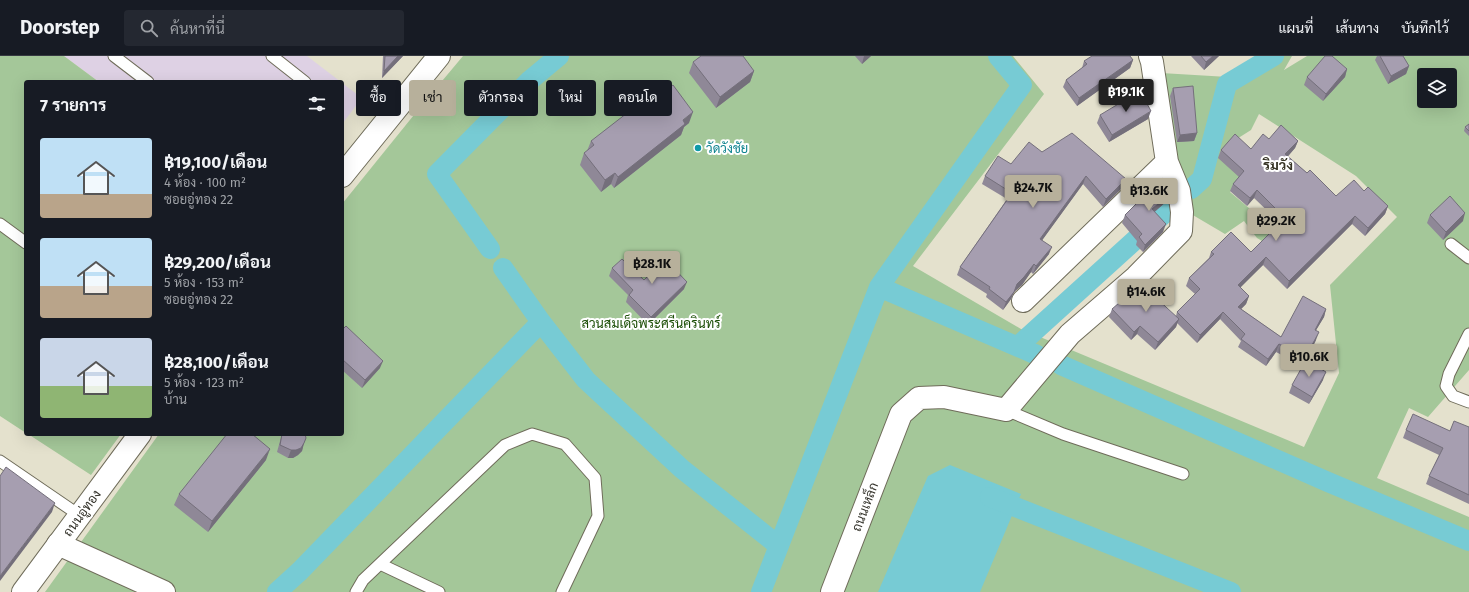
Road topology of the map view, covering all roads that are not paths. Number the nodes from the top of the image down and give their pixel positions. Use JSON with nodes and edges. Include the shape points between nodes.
{"nodes":[{"id":1,"x":114,"y":56,"type":"edge"},
{"id":2,"x":272,"y":56,"type":"edge"},
{"id":3,"x":1150,"y":56,"type":"edge"},
{"id":4,"x":430,"y":59,"type":"edge"},
{"id":5,"x":145,"y":80,"type":"edge"},
{"id":6,"x":302,"y":80,"type":"edge"},
{"id":7,"x":1167,"y":162,"type":"junction"},
{"id":8,"x":344,"y":173,"type":"edge"},
{"id":9,"x":0,"y":224,"type":"edge"},
{"id":10,"x":24,"y":242,"type":"edge"},
{"id":11,"x":1451,"y":244,"type":"dead end"},
{"id":12,"x":1469,"y":258,"type":"edge"},
{"id":13,"x":1023,"y":301,"type":"dead end"},
{"id":14,"x":1469,"y":334,"type":"edge"},
{"id":15,"x":1469,"y":402,"type":"edge"},
{"id":16,"x":1006,"y":410,"type":"junction"},
{"id":17,"x":139,"y":436,"type":"edge"},
{"id":18,"x":0,"y":461,"type":"edge"},
{"id":19,"x":1183,"y":474,"type":"dead end"},
{"id":20,"x":79,"y":516,"type":"junction"},
{"id":21,"x":58,"y":544,"type":"junction"},
{"id":22,"x":380,"y":564,"type":"junction"},
{"id":23,"x":24,"y":592,"type":"edge"},
{"id":24,"x":164,"y":592,"type":"edge"},
{"id":25,"x":356,"y":592,"type":"edge"},
{"id":26,"x":439,"y":592,"type":"edge"},
{"id":27,"x":562,"y":592,"type":"edge"},
{"id":28,"x":832,"y":592,"type":"edge"}],
"edges":[{"from":1,"to":5,"type":"lane"},
{"from":2,"to":6,"type":"lane"},
{"from":3,"to":7,"type":"street"},
{"from":4,"to":8,"type":"street"},
{"from":7,"to":13,"type":"street"},
{"from":7,"to":16,"type":"street","via":[[1179,192],[1181,231],[1136,276],[1070,334]]},
{"from":9,"to":10,"type":"lane"},
{"from":11,"to":12,"type":"lane"},
{"from":14,"to":15,"type":"lane","via":[[1449,374],[1446,386],[1453,396]]},
{"from":16,"to":19,"type":"lane","via":[[1063,434]]},
{"from":16,"to":28,"type":"street","name":"ถนนเหล็ก","via":[[944,397],[919,398],[901,414]]},
{"from":17,"to":20,"type":"street","name":"ถนนอู่ทอง"},
{"from":18,"to":20,"type":"lane"},
{"from":20,"to":21,"type":"street","name":"ถนนอู่ทอง"},
{"from":21,"to":23,"type":"street","name":"ถนนอู่ทอง"},
{"from":21,"to":24,"type":"street"},
{"from":22,"to":25,"type":"lane","via":[[363,580]]},
{"from":22,"to":26,"type":"lane"},
{"from":22,"to":27,"type":"lane","via":[[505,445],[532,434],[565,444],[595,478],[598,516]]}]}
